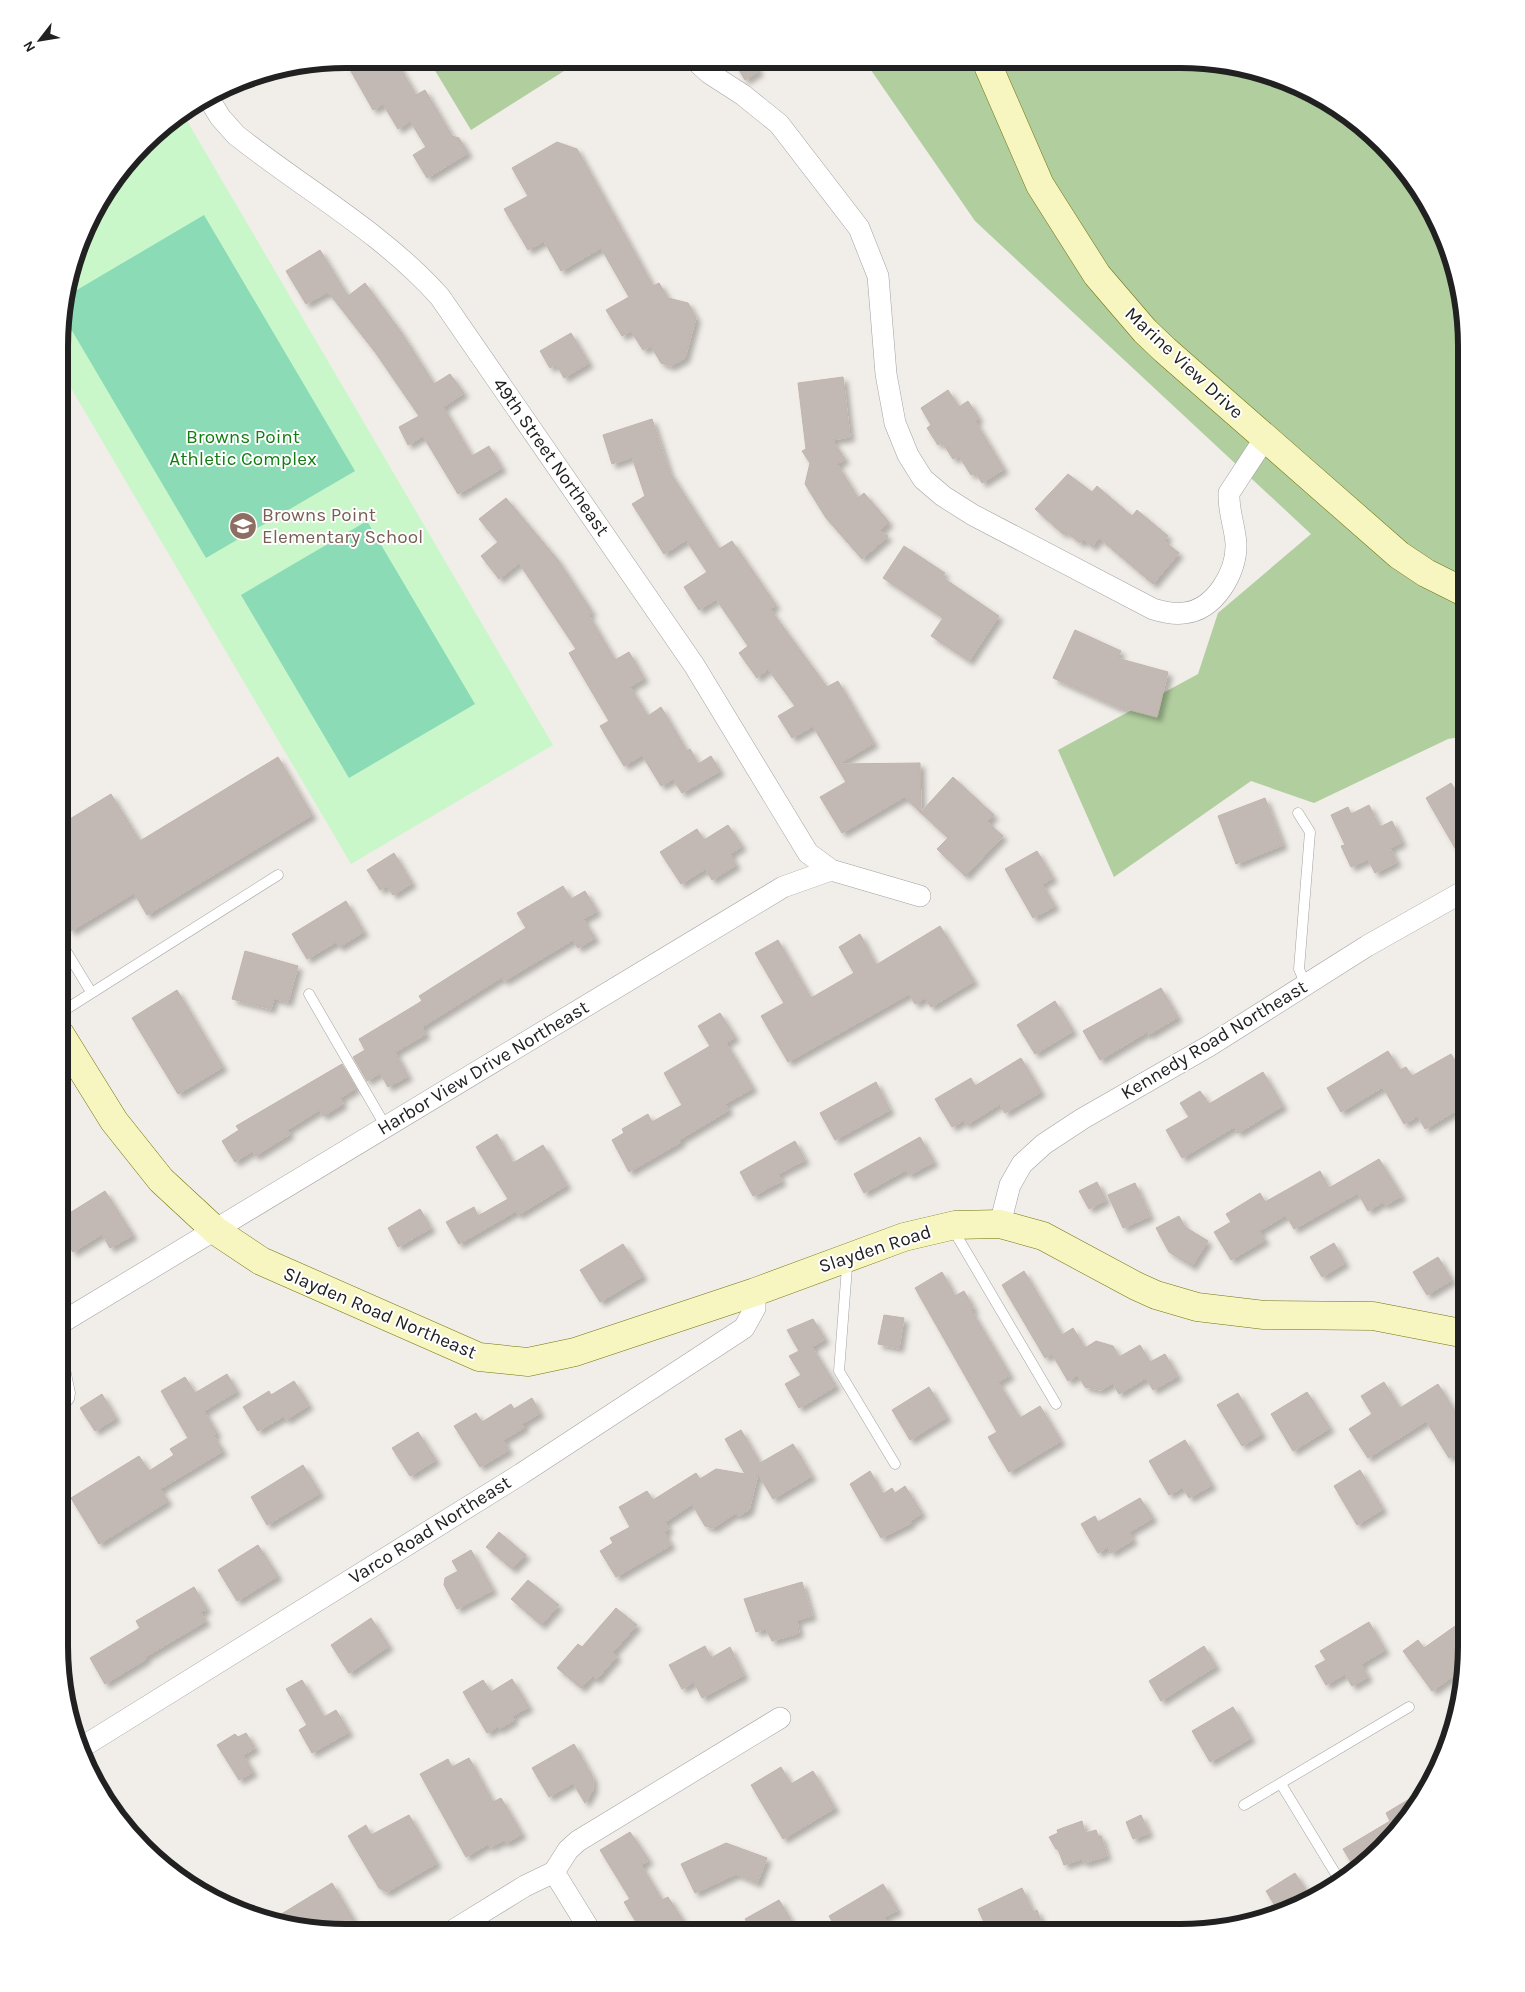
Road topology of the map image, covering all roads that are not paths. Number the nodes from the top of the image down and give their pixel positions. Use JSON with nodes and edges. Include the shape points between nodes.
{"nodes":[{"id":1,"x":702,"y":67,"type":"edge"},
{"id":2,"x":989,"y":67,"type":"edge"},
{"id":3,"x":211,"y":102,"type":"edge"},
{"id":4,"x":1265,"y":438,"type":"junction"},
{"id":5,"x":1458,"y":589,"type":"edge"},
{"id":6,"x":1298,"y":813,"type":"dead end"},
{"id":7,"x":831,"y":870,"type":"junction"},
{"id":8,"x":278,"y":875,"type":"dead end"},
{"id":9,"x":1458,"y":895,"type":"edge"},
{"id":10,"x":920,"y":896,"type":"dead end"},
{"id":11,"x":67,"y":953,"type":"edge"},
{"id":12,"x":1306,"y":985,"type":"junction"},
{"id":13,"x":91,"y":992,"type":"junction"},
{"id":14,"x":308,"y":994,"type":"dead end"},
{"id":15,"x":67,"y":1008,"type":"edge"},
{"id":16,"x":67,"y":1045,"type":"edge"},
{"id":17,"x":386,"y":1127,"type":"junction"},
{"id":18,"x":1000,"y":1224,"type":"junction"},
{"id":19,"x":955,"y":1226,"type":"junction"},
{"id":20,"x":216,"y":1231,"type":"junction"},
{"id":21,"x":844,"y":1258,"type":"junction"},
{"id":22,"x":754,"y":1292,"type":"junction"},
{"id":23,"x":67,"y":1319,"type":"edge"},
{"id":24,"x":1458,"y":1332,"type":"edge"},
{"id":25,"x":67,"y":1379,"type":"edge"},
{"id":26,"x":67,"y":1402,"type":"edge"},
{"id":27,"x":1056,"y":1404,"type":"dead end"},
{"id":28,"x":895,"y":1464,"type":"dead end"},
{"id":29,"x":1409,"y":1707,"type":"dead end"},
{"id":30,"x":780,"y":1718,"type":"dead end"},
{"id":31,"x":86,"y":1745,"type":"edge"},
{"id":32,"x":1281,"y":1784,"type":"junction"},
{"id":33,"x":1244,"y":1805,"type":"dead end"},
{"id":34,"x":554,"y":1872,"type":"junction"},
{"id":35,"x":1337,"y":1876,"type":"edge"},
{"id":36,"x":463,"y":1924,"type":"edge"},
{"id":37,"x":586,"y":1924,"type":"edge"}],
"edges":[{"from":1,"to":4,"type":"street","via":[[779,124],[859,228],[878,276],[886,374],[896,422],[908,455],[924,479],[943,496],[973,515],[1153,609],[1184,613],[1195,610],[1216,595],[1232,572],[1236,544],[1229,493]]},
{"from":2,"to":4,"type":"street","name":"Marine View Drive","via":[[1040,185],[1097,275],[1145,331]]},
{"from":3,"to":7,"type":"street","name":"49th Street Northeast","via":[[236,135],[389,249],[440,297],[694,665],[808,853]]},
{"from":4,"to":5,"type":"street","name":"Marine View Drive","via":[[1399,555]]},
{"from":6,"to":12,"type":"lane","via":[[1310,832],[1299,969]]},
{"from":7,"to":10,"type":"street"},
{"from":7,"to":17,"type":"street","name":"Harbor View Drive Northeast","via":[[796,881],[765,896]]},
{"from":8,"to":13,"type":"lane"},
{"from":9,"to":12,"type":"street","name":"Kennedy Road Northeast"},
{"from":11,"to":13,"type":"lane"},
{"from":12,"to":18,"type":"street","name":"Kennedy Road Northeast","via":[[1044,1144],[1022,1164],[1010,1185]]},
{"from":13,"to":15,"type":"lane"},
{"from":14,"to":17,"type":"lane"},
{"from":16,"to":20,"type":"street","name":"Slayden Road Northeast","via":[[114,1121],[149,1165]]},
{"from":17,"to":20,"type":"street","name":"Harbor View Drive Northeast"},
{"from":18,"to":19,"type":"street","name":"Slayden Road"},
{"from":18,"to":24,"type":"street","via":[[1043,1236],[1149,1292],[1197,1307],[1256,1314],[1373,1316]]},
{"from":19,"to":21,"type":"street","name":"Slayden Road","via":[[904,1237]]},
{"from":19,"to":27,"type":"lane","via":[[958,1238]]},
{"from":20,"to":22,"type":"street","name":"Slayden Road Northeast","via":[[261,1261],[479,1357],[528,1362],[575,1352]]},
{"from":20,"to":23,"type":"street","name":"Harbor View Drive Northeast"},
{"from":21,"to":22,"type":"street","name":"Slayden Road"},
{"from":21,"to":28,"type":"lane","via":[[847,1266],[839,1371]]},
{"from":22,"to":31,"type":"street","name":"Varco Road Northeast","via":[[755,1308],[744,1328],[521,1474]]},
{"from":25,"to":26,"type":"lane","via":[[70,1394]]},
{"from":29,"to":32,"type":"lane"},
{"from":30,"to":34,"type":"street","via":[[578,1841]]},
{"from":32,"to":33,"type":"lane"},
{"from":32,"to":35,"type":"lane"},
{"from":34,"to":36,"type":"street"},
{"from":34,"to":37,"type":"street"}]}
